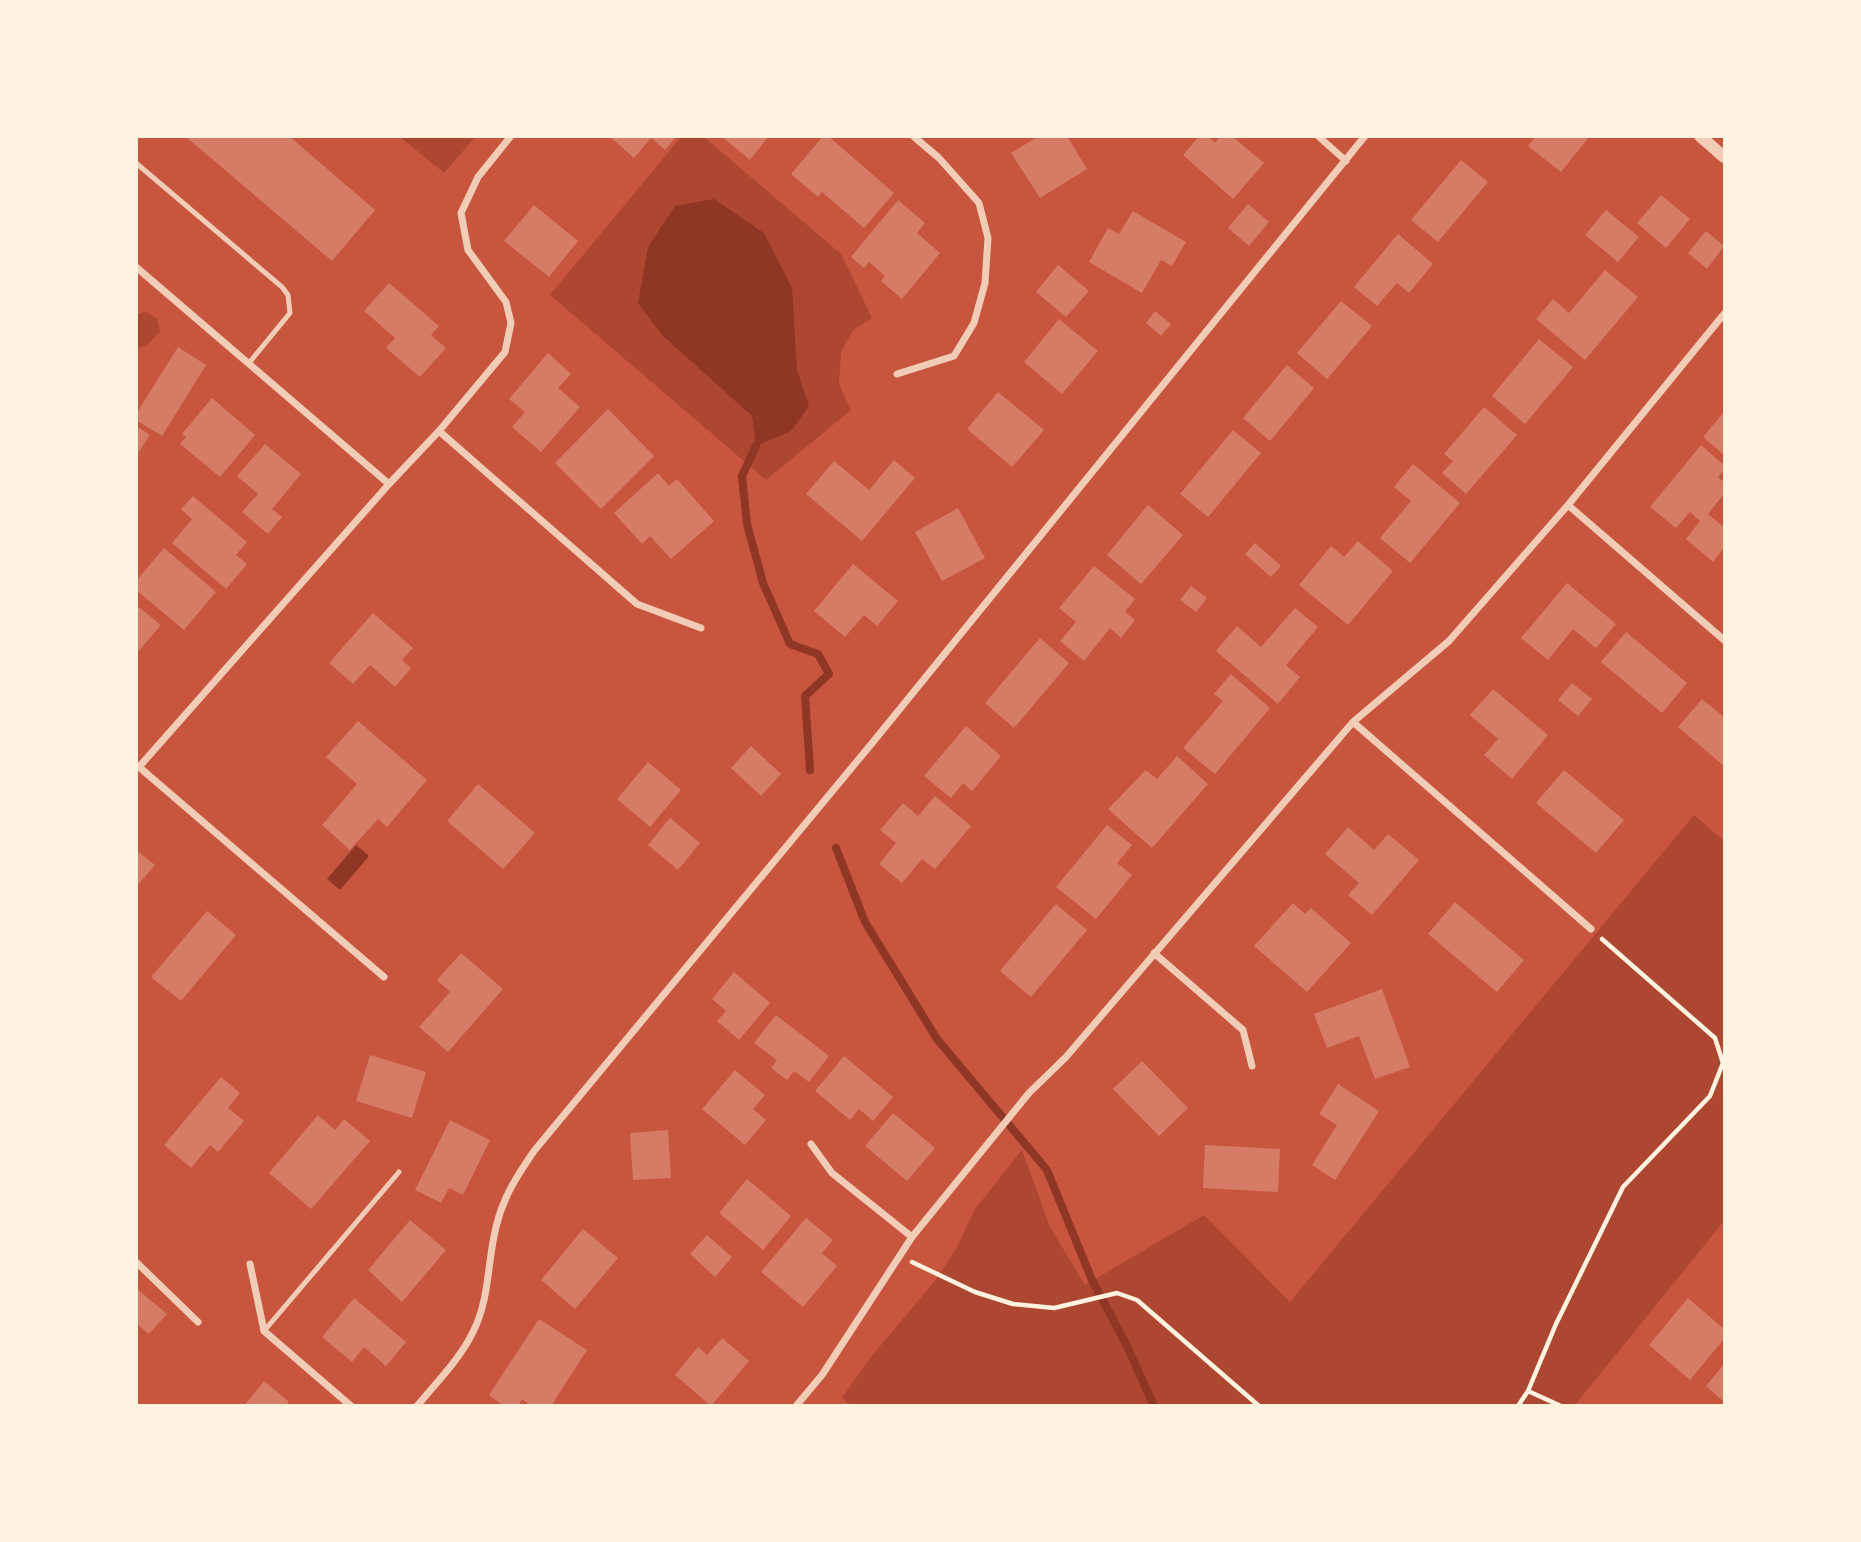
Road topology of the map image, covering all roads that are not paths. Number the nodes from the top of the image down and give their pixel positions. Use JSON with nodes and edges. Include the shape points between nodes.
{"nodes":[{"id":1,"x":511,"y":136,"type":"edge"},
{"id":2,"x":914,"y":136,"type":"edge"},
{"id":3,"x":1318,"y":136,"type":"edge"},
{"id":4,"x":1365,"y":136,"type":"edge"},
{"id":5,"x":1700,"y":136,"type":"edge"},
{"id":6,"x":1724,"y":157,"type":"edge"},
{"id":7,"x":1346,"y":160,"type":"junction"},
{"id":8,"x":136,"y":163,"type":"edge"},
{"id":9,"x":136,"y":267,"type":"edge"},
{"id":10,"x":1724,"y":314,"type":"edge"},
{"id":11,"x":249,"y":363,"type":"junction"},
{"id":12,"x":897,"y":374,"type":"dead end"},
{"id":13,"x":439,"y":431,"type":"junction"},
{"id":14,"x":389,"y":484,"type":"junction"},
{"id":15,"x":1567,"y":505,"type":"junction"},
{"id":16,"x":701,"y":628,"type":"dead end"},
{"id":17,"x":1724,"y":640,"type":"edge"},
{"id":18,"x":1353,"y":722,"type":"junction"},
{"id":19,"x":1591,"y":929,"type":"road end"},
{"id":20,"x":1154,"y":953,"type":"junction"},
{"id":21,"x":384,"y":977,"type":"dead end"},
{"id":22,"x":1252,"y":1066,"type":"dead end"},
{"id":23,"x":811,"y":1144,"type":"dead end"},
{"id":24,"x":399,"y":1172,"type":"dead end"},
{"id":25,"x":912,"y":1237,"type":"junction"},
{"id":26,"x":136,"y":1262,"type":"edge"},
{"id":27,"x":250,"y":1264,"type":"dead end"},
{"id":28,"x":198,"y":1322,"type":"dead end"},
{"id":29,"x":264,"y":1331,"type":"junction"},
{"id":30,"x":351,"y":1405,"type":"edge"},
{"id":31,"x":417,"y":1405,"type":"edge"},
{"id":32,"x":796,"y":1405,"type":"edge"}],
"edges":[{"from":1,"to":13,"type":"street","via":[[478,177],[461,213],[468,250],[506,302],[511,323],[505,352]]},
{"from":2,"to":12,"type":"street","via":[[979,202],[988,238],[985,283],[974,323],[954,356]]},
{"from":3,"to":7,"type":"street"},
{"from":4,"to":7,"type":"street"},
{"from":5,"to":6,"type":"street"},
{"from":7,"to":31,"type":"street","via":[[534,1151],[507,1190],[495,1228],[488,1290],[473,1333]]},
{"from":8,"to":11,"type":"lane","via":[[288,295],[290,313]]},
{"from":9,"to":11,"type":"street"},
{"from":10,"to":15,"type":"street"},
{"from":11,"to":14,"type":"street"},
{"from":13,"to":14,"type":"street"},
{"from":13,"to":16,"type":"street","via":[[637,604]]},
{"from":14,"to":21,"type":"street","via":[[139,767]]},
{"from":15,"to":17,"type":"street"},
{"from":15,"to":18,"type":"street","via":[[1449,641]]},
{"from":18,"to":19,"type":"street"},
{"from":18,"to":20,"type":"street"},
{"from":20,"to":22,"type":"street","via":[[1244,1030]]},
{"from":20,"to":25,"type":"street","via":[[1066,1057],[1029,1093]]},
{"from":23,"to":25,"type":"street","via":[[832,1173]]},
{"from":24,"to":29,"type":"lane"},
{"from":25,"to":32,"type":"street","via":[[822,1375]]},
{"from":26,"to":28,"type":"street"},
{"from":27,"to":29,"type":"street"},
{"from":29,"to":30,"type":"street"}]}
